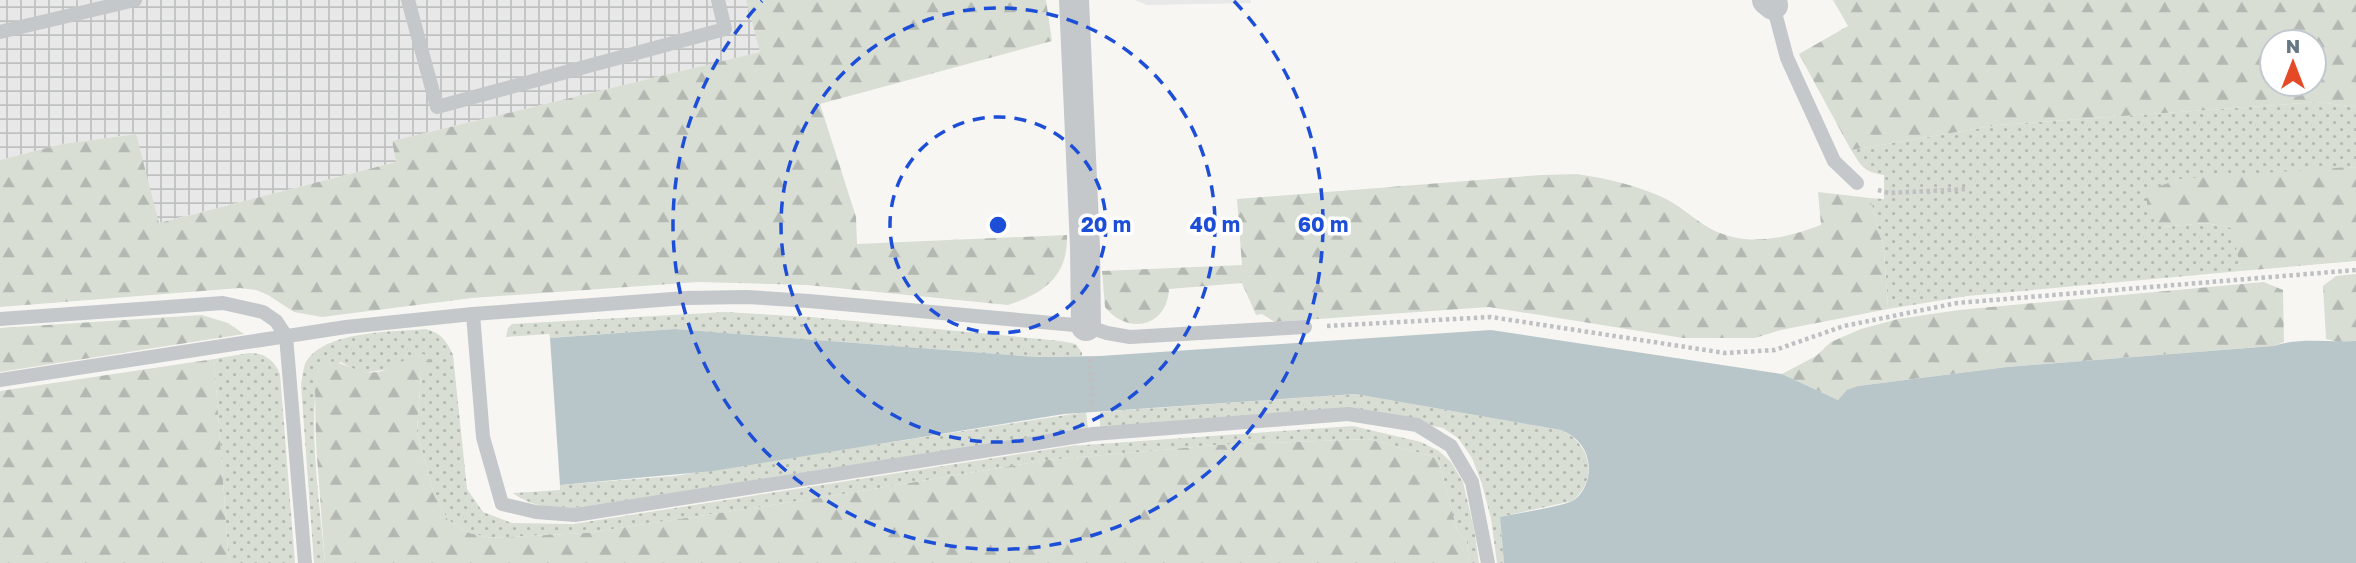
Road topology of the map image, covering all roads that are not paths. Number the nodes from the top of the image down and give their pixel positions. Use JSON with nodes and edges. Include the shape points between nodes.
{"nodes":[{"id":1,"x":135,"y":0,"type":"edge"},
{"id":2,"x":408,"y":0,"type":"edge"},
{"id":3,"x":718,"y":0,"type":"edge"},
{"id":4,"x":1074,"y":0,"type":"edge"},
{"id":5,"x":1770,"y":3,"type":"edge"},
{"id":6,"x":1,"y":30,"type":"edge"},
{"id":7,"x":1857,"y":183,"type":"road end"},
{"id":8,"x":473,"y":314,"type":"junction"},
{"id":9,"x":0,"y":319,"type":"edge"},
{"id":10,"x":1086,"y":326,"type":"junction"},
{"id":11,"x":1305,"y":327,"type":"road end"},
{"id":12,"x":286,"y":336,"type":"junction"},
{"id":13,"x":0,"y":380,"type":"edge"},
{"id":14,"x":304,"y":563,"type":"edge"},
{"id":15,"x":1488,"y":563,"type":"edge"}],
"edges":[{"from":1,"to":6,"type":"lane"},
{"from":2,"to":3,"type":"lane","via":[[437,107],[724,29]]},
{"from":4,"to":10,"type":"street"},
{"from":5,"to":7,"type":"lane","via":[[1787,58],[1834,160]]},
{"from":8,"to":10,"type":"lane","via":[[747,297]]},
{"from":8,"to":12,"type":"lane"},
{"from":8,"to":15,"type":"lane","via":[[483,437],[502,505],[575,515],[1093,434],[1349,414],[1417,425],[1451,446],[1472,482]]},
{"from":9,"to":12,"type":"lane","via":[[223,303],[263,312]]},
{"from":10,"to":11,"type":"lane","via":[[1130,337]]},
{"from":12,"to":13,"type":"lane"},
{"from":12,"to":14,"type":"lane"}]}
